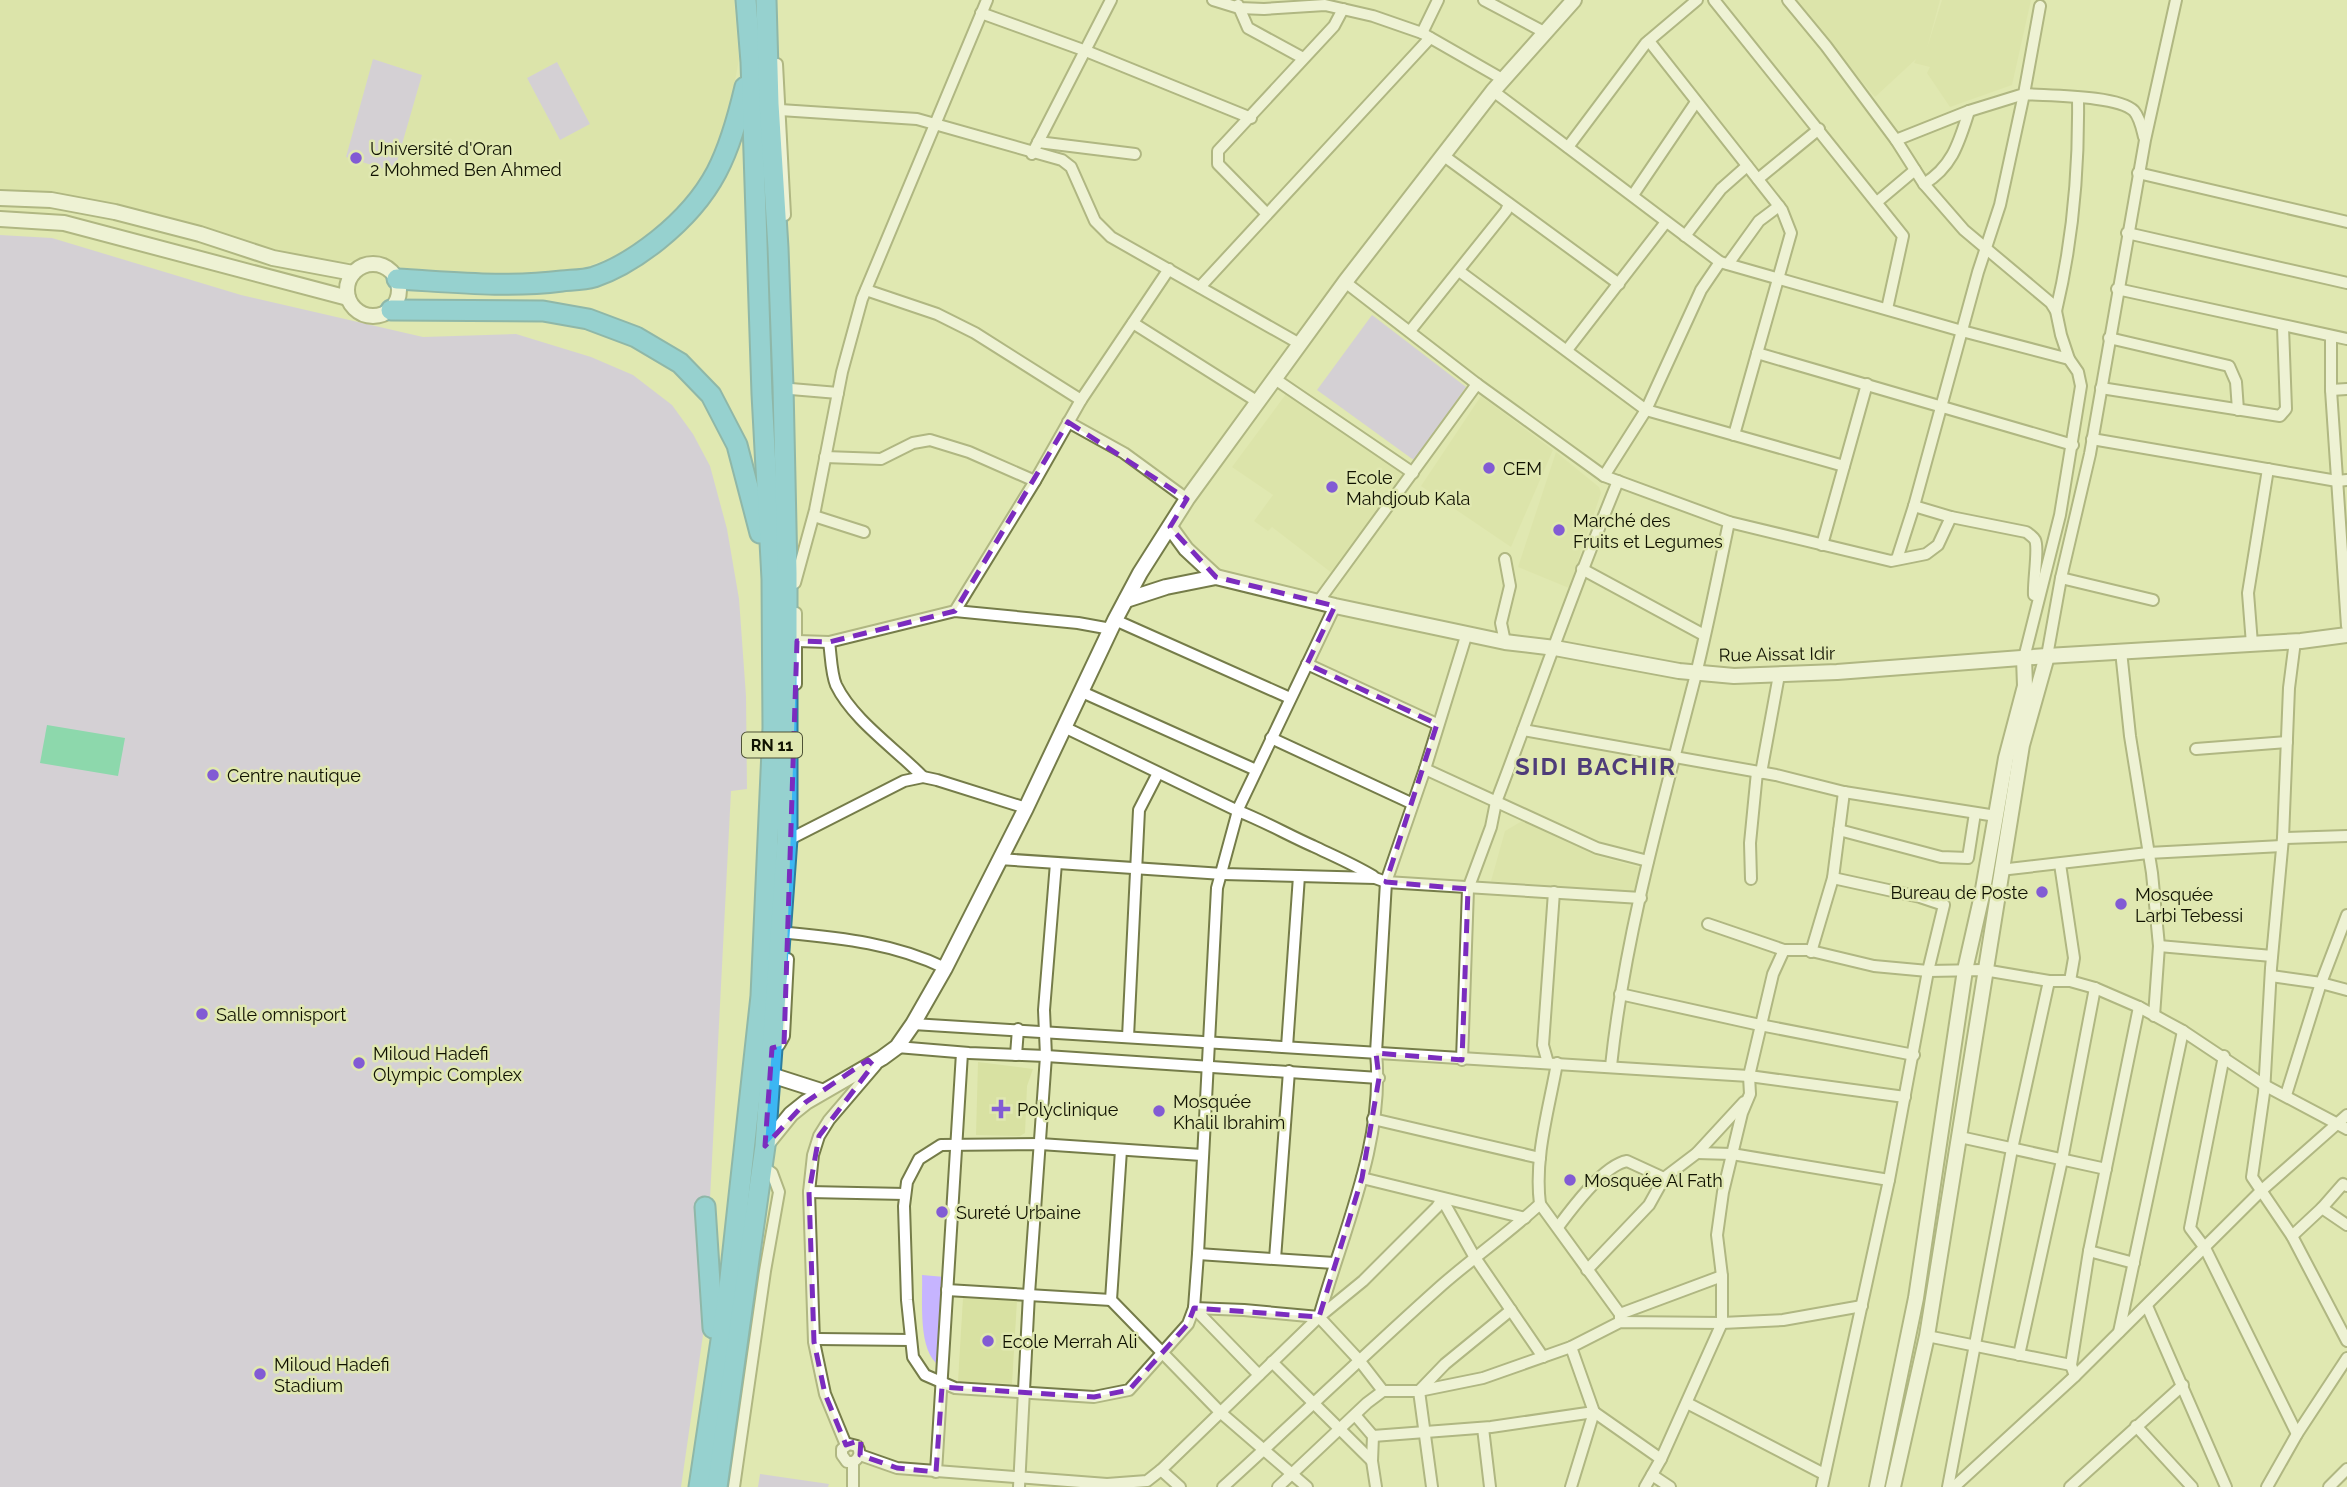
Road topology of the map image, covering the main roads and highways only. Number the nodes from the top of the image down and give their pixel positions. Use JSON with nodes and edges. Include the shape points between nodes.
{"nodes":[{"id":1,"x":746,"y":0,"type":"edge"},
{"id":2,"x":766,"y":0,"type":"edge"},
{"id":3,"x":751,"y":62,"type":"junction"},
{"id":4,"x":397,"y":279,"type":"road end"},
{"id":5,"x":391,"y":310,"type":"road end"},
{"id":6,"x":772,"y":579,"type":"junction"},
{"id":7,"x":705,"y":1207,"type":"dead end"},
{"id":8,"x":709,"y":1426,"type":"junction"},
{"id":9,"x":699,"y":1487,"type":"edge"},
{"id":10,"x":717,"y":1487,"type":"edge"}],
"edges":[{"from":1,"to":3,"type":"highway","number":"RN 11"},
{"from":2,"to":10,"type":"highway","number":"RN 11","via":[[783,386],[786,839],[765,1146]]},
{"from":3,"to":4,"type":"highway","via":[[734,134],[713,180],[684,219],[631,260],[592,277],[551,283]]},
{"from":3,"to":6,"type":"highway","number":"RN 11"},
{"from":5,"to":6,"type":"highway","via":[[543,311],[574,316],[620,329],[680,363],[711,395],[737,445]]},
{"from":6,"to":8,"type":"highway","number":"RN 11","via":[[773,728],[761,996]]},
{"from":7,"to":8,"type":"highway","via":[[713,1304]]},
{"from":8,"to":9,"type":"highway","number":"RN 11"}]}
